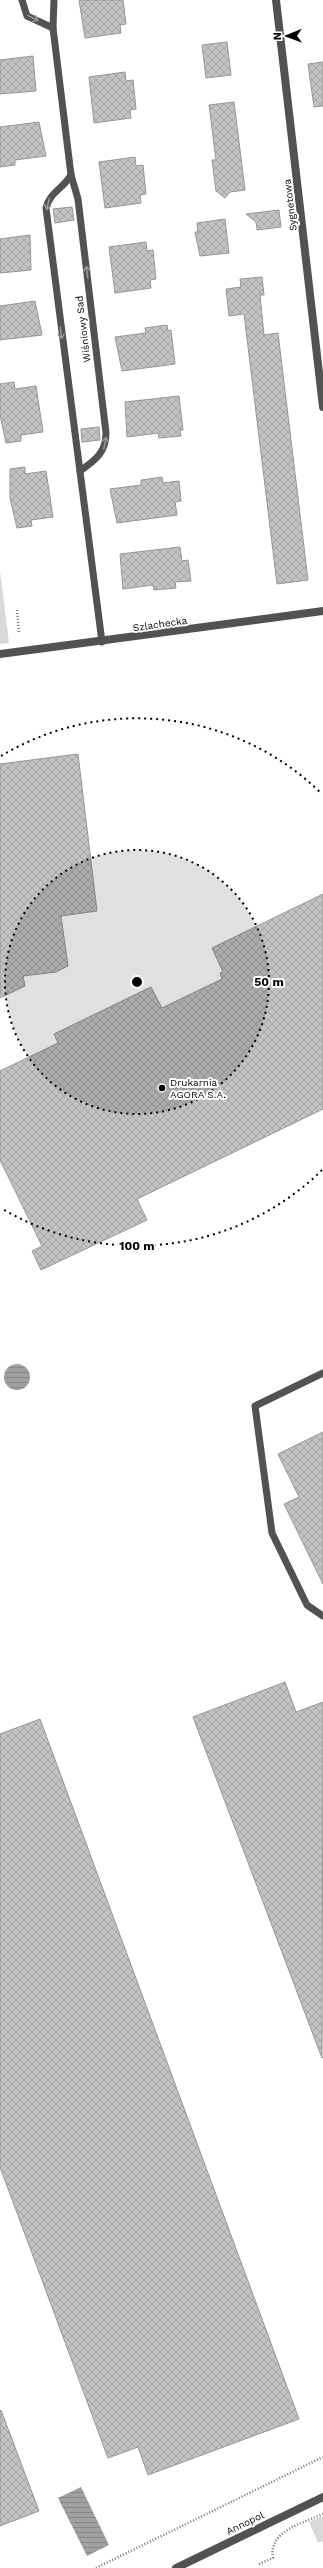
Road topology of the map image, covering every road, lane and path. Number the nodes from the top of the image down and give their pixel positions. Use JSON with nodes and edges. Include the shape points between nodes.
{"nodes":[{"id":1,"x":22,"y":0,"type":"edge"},
{"id":2,"x":54,"y":0,"type":"edge"},
{"id":3,"x":276,"y":0,"type":"edge"},
{"id":4,"x":53,"y":28,"type":"junction"},
{"id":5,"x":71,"y":175,"type":"junction"},
{"id":6,"x":323,"y":407,"type":"edge"},
{"id":7,"x":80,"y":471,"type":"junction"},
{"id":8,"x":17,"y":610,"type":"dead end"},
{"id":9,"x":323,"y":611,"type":"edge"},
{"id":10,"x":19,"y":632,"type":"dead end"},
{"id":11,"x":102,"y":642,"type":"junction"},
{"id":12,"x":0,"y":654,"type":"edge"},
{"id":13,"x":323,"y":1373,"type":"edge"},
{"id":14,"x":323,"y":1616,"type":"edge"},
{"id":15,"x":323,"y":2457,"type":"edge"},
{"id":16,"x":323,"y":2497,"type":"edge"},
{"id":17,"x":323,"y":2514,"type":"edge"},
{"id":18,"x":260,"y":2564,"type":"dead end"},
{"id":19,"x":96,"y":2568,"type":"edge"},
{"id":20,"x":176,"y":2568,"type":"edge"}],
"edges":[{"from":1,"to":4,"type":"lane","one_way":true,"via":[[27,16]]},
{"from":2,"to":4,"type":"lane","name":"Wiśniowy Sad"},
{"from":3,"to":6,"type":"street","name":"Sygnetowa"},
{"from":4,"to":5,"type":"lane","name":"Wiśniowy Sad"},
{"from":5,"to":7,"type":"lane","one_way":true,"via":[[66,184],[51,195],[46,208]]},
{"from":7,"to":5,"type":"lane","name":"Wiśniowy Sad","one_way":true,"via":[[98,458],[106,446],[106,433],[78,199]]},
{"from":7,"to":11,"type":"lane"},
{"from":8,"to":10,"type":"path"},
{"from":9,"to":11,"type":"street","name":"Szlachecka"},
{"from":11,"to":12,"type":"street","name":"Szlachecka"},
{"from":13,"to":14,"type":"lane","via":[[255,1406],[272,1533],[306,1605]]},
{"from":15,"to":19,"type":"path"},
{"from":16,"to":20,"type":"street","name":"Annopol"},
{"from":17,"to":18,"type":"path","via":[[281,2534],[273,2545],[273,2558]]}]}
